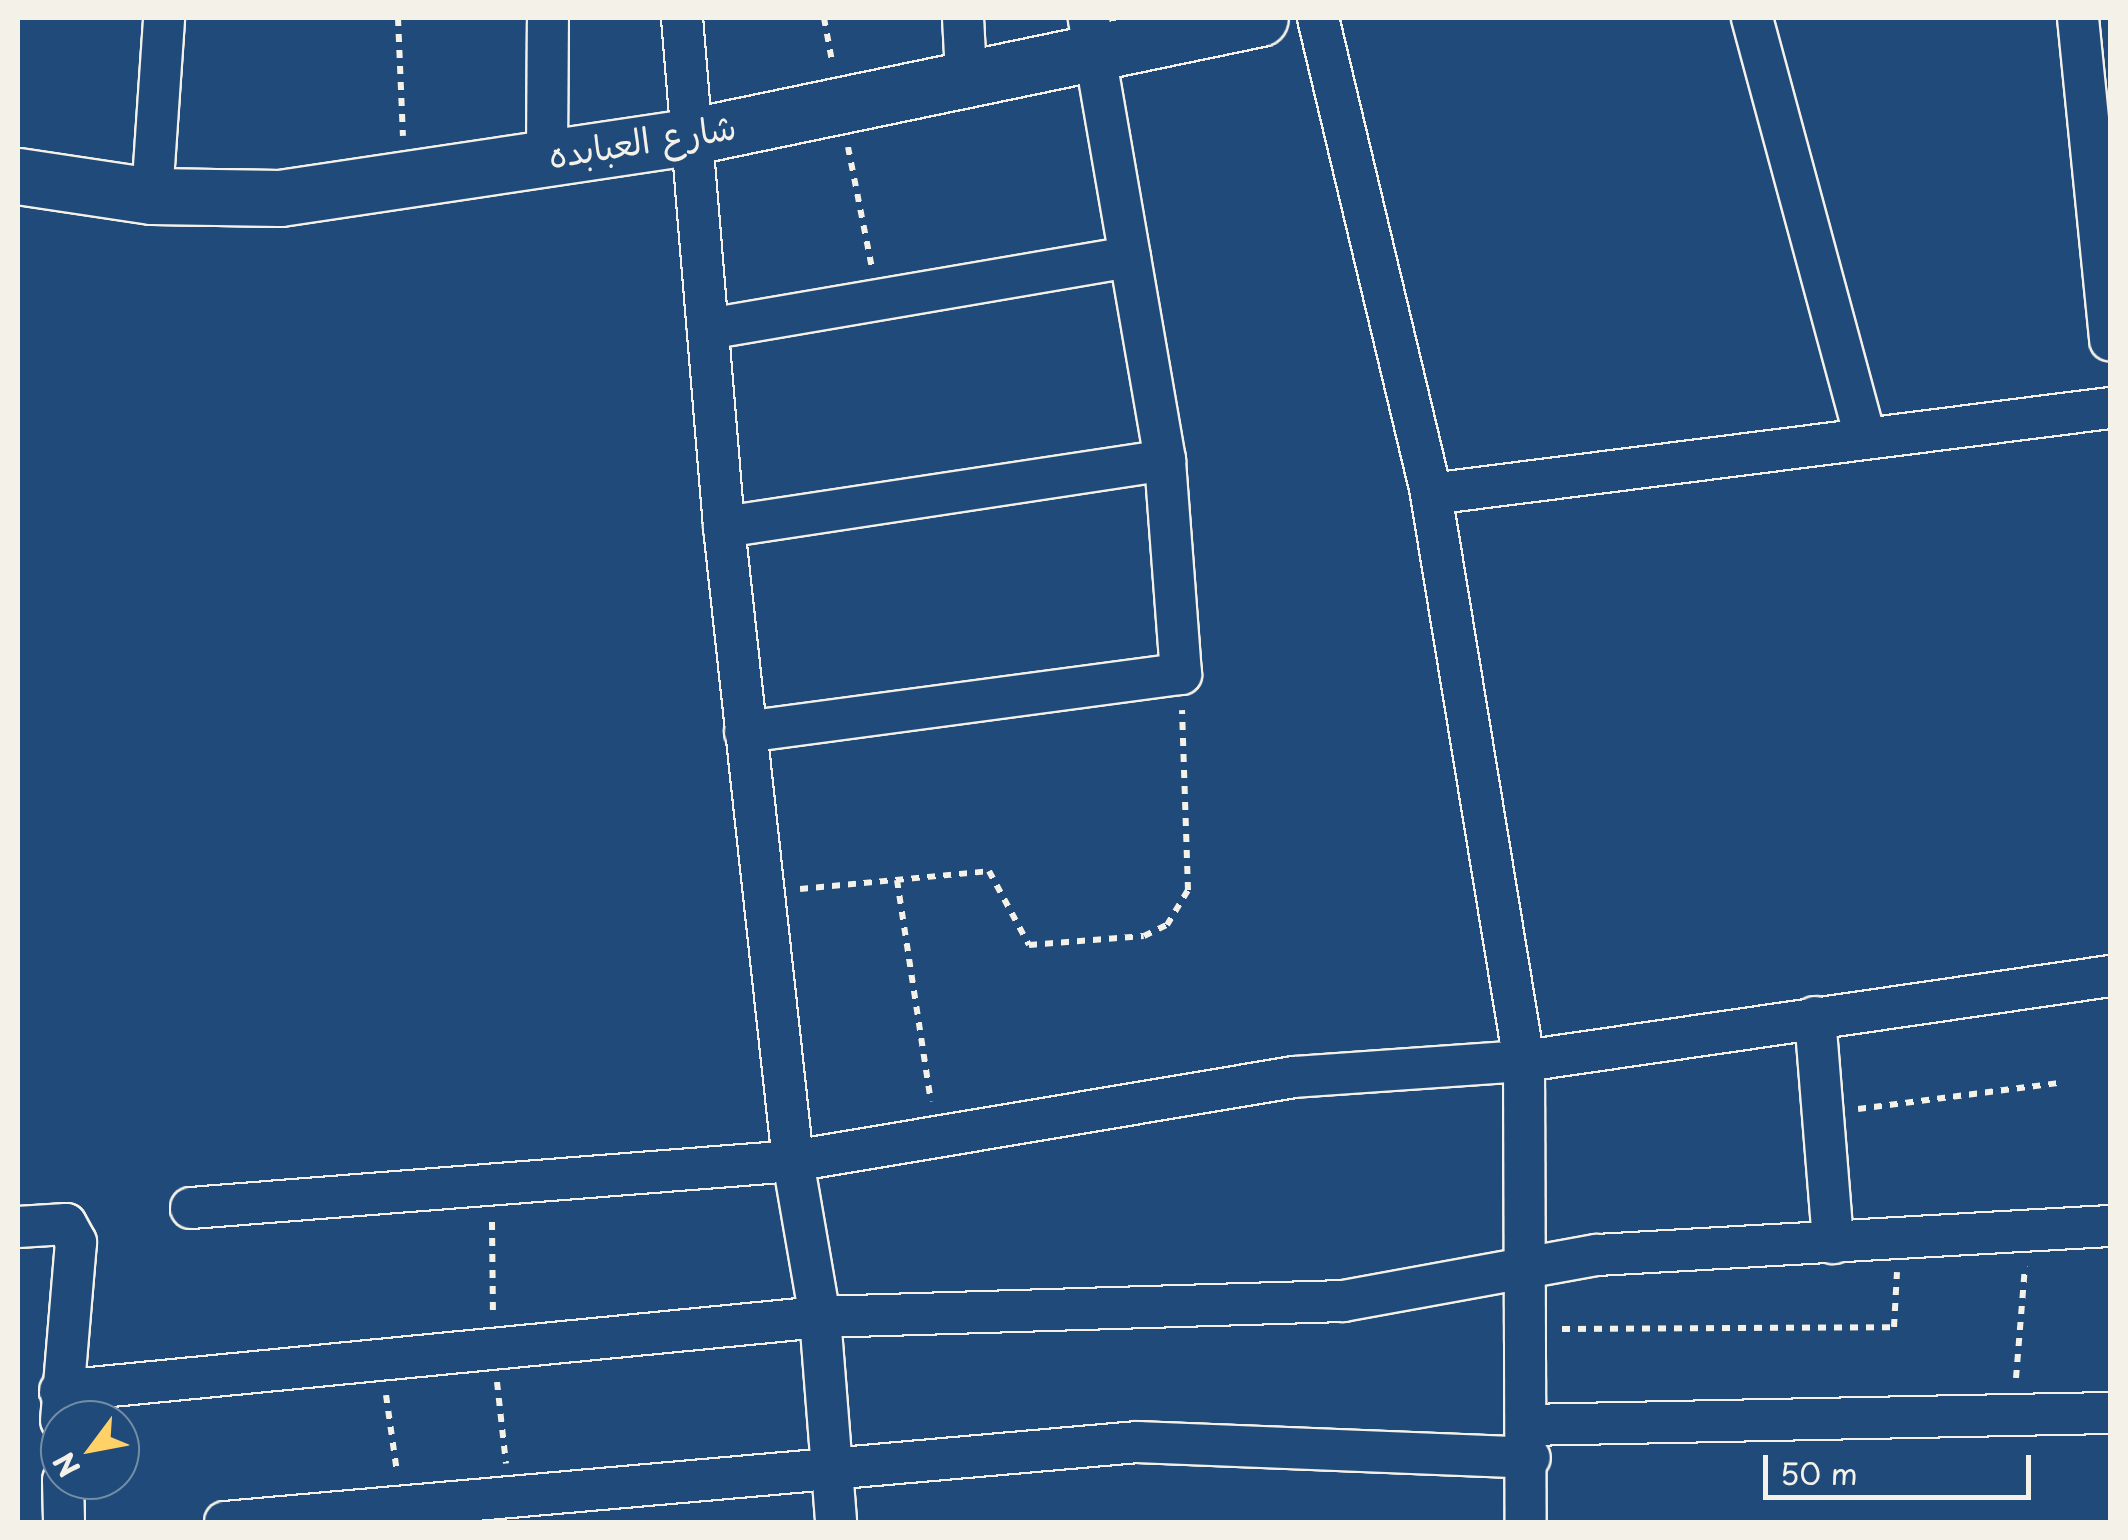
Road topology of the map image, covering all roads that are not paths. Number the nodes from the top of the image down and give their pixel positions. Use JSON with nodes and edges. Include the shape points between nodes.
{"nodes":[{"id":1,"x":164,"y":18,"type":"edge"},
{"id":2,"x":548,"y":18,"type":"edge"},
{"id":3,"x":682,"y":18,"type":"edge"},
{"id":4,"x":963,"y":18,"type":"edge"},
{"id":5,"x":1318,"y":18,"type":"edge"},
{"id":6,"x":1752,"y":18,"type":"edge"},
{"id":7,"x":2078,"y":18,"type":"edge"},
{"id":8,"x":1245,"y":19,"type":"edge"},
{"id":9,"x":1090,"y":33,"type":"edge"},
{"id":10,"x":966,"y":73,"type":"junction"},
{"id":11,"x":688,"y":137,"type":"junction"},
{"id":12,"x":547,"y":154,"type":"junction"},
{"id":13,"x":18,"y":169,"type":"edge"},
{"id":14,"x":152,"y":196,"type":"junction"},
{"id":15,"x":1130,"y":257,"type":"junction"},
{"id":16,"x":708,"y":329,"type":"junction"},
{"id":17,"x":2110,"y":340,"type":"edge"},
{"id":18,"x":2110,"y":408,"type":"edge"},
{"id":19,"x":1864,"y":434,"type":"junction"},
{"id":20,"x":1165,"y":460,"type":"junction"},
{"id":21,"x":1430,"y":494,"type":"junction"},
{"id":22,"x":724,"y":527,"type":"junction"},
{"id":23,"x":745,"y":732,"type":"junction"},
{"id":24,"x":2110,"y":976,"type":"edge"},
{"id":25,"x":1816,"y":1017,"type":"junction"},
{"id":26,"x":1524,"y":1061,"type":"junction"},
{"id":27,"x":793,"y":1161,"type":"junction"},
{"id":28,"x":190,"y":1208,"type":"dead end"},
{"id":29,"x":2110,"y":1226,"type":"edge"},
{"id":30,"x":18,"y":1227,"type":"edge"},
{"id":31,"x":1833,"y":1242,"type":"junction"},
{"id":32,"x":1530,"y":1266,"type":"junction"},
{"id":33,"x":820,"y":1318,"type":"junction"},
{"id":34,"x":61,"y":1400,"type":"edge"},
{"id":35,"x":102,"y":1400,"type":"edge"},
{"id":36,"x":2110,"y":1413,"type":"edge"},
{"id":37,"x":1528,"y":1442,"type":"junction"},
{"id":38,"x":832,"y":1469,"type":"junction"},
{"id":39,"x":225,"y":1522,"type":"edge"},
{"id":40,"x":836,"y":1522,"type":"edge"},
{"id":41,"x":1526,"y":1522,"type":"edge"}],
"edges":[{"from":1,"to":14,"type":"street"},
{"from":2,"to":12,"type":"street"},
{"from":3,"to":11,"type":"street"},
{"from":4,"to":10,"type":"street"},
{"from":5,"to":21,"type":"street"},
{"from":6,"to":19,"type":"street"},
{"from":7,"to":17,"type":"street"},
{"from":8,"to":9,"type":"street","name":"شارع العبابده"},
{"from":9,"to":10,"type":"street","name":"شارع العبابده"},
{"from":9,"to":15,"type":"street"},
{"from":10,"to":11,"type":"street","name":"شارع العبابده"},
{"from":11,"to":12,"type":"street","name":"شارع العبابده"},
{"from":11,"to":16,"type":"street"},
{"from":12,"to":14,"type":"street","name":"شارع العبابده","via":[[280,198]]},
{"from":13,"to":14,"type":"street","name":"شارع العبابده"},
{"from":15,"to":16,"type":"street"},
{"from":15,"to":20,"type":"street"},
{"from":16,"to":22,"type":"street"},
{"from":18,"to":19,"type":"street"},
{"from":19,"to":21,"type":"street"},
{"from":20,"to":22,"type":"street"},
{"from":20,"to":23,"type":"street","via":[[1181,674]]},
{"from":21,"to":26,"type":"street"},
{"from":22,"to":23,"type":"street"},
{"from":23,"to":27,"type":"street"},
{"from":24,"to":25,"type":"street"},
{"from":25,"to":26,"type":"street"},
{"from":25,"to":31,"type":"street"},
{"from":26,"to":27,"type":"street","via":[[1294,1077]]},
{"from":26,"to":32,"type":"street"},
{"from":27,"to":28,"type":"street"},
{"from":27,"to":33,"type":"street"},
{"from":29,"to":31,"type":"street"},
{"from":30,"to":34,"type":"street","via":[[66,1224],[76,1242]]},
{"from":31,"to":32,"type":"street"},
{"from":32,"to":33,"type":"street","via":[[1342,1301]]},
{"from":32,"to":37,"type":"street"},
{"from":33,"to":35,"type":"street","via":[[493,1346]]},
{"from":33,"to":38,"type":"street"},
{"from":36,"to":37,"type":"street"},
{"from":37,"to":38,"type":"street","via":[[1138,1442]]},
{"from":37,"to":41,"type":"street"},
{"from":38,"to":39,"type":"street"},
{"from":38,"to":40,"type":"street"}]}
